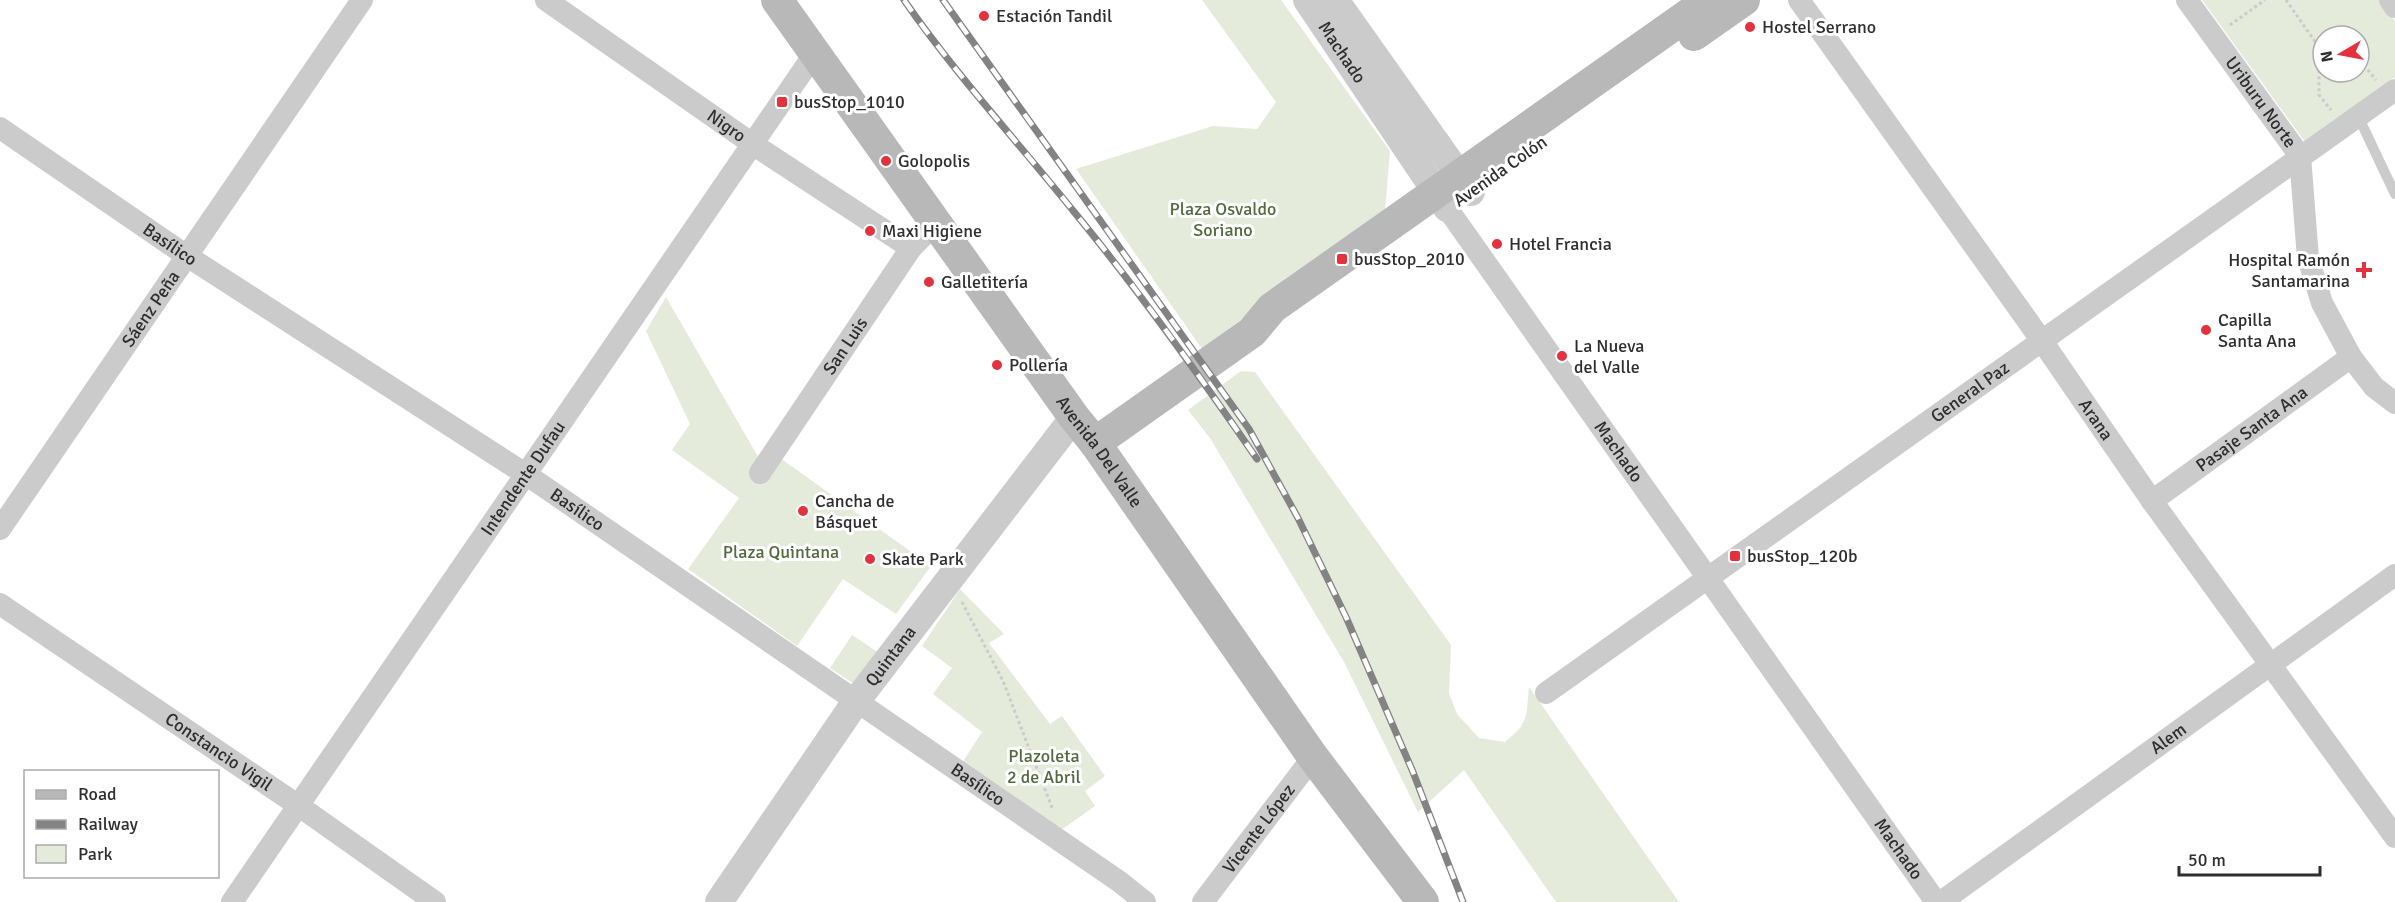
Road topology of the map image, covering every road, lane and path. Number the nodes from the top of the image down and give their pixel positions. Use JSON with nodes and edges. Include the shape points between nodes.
{"nodes":[{"id":1,"x":362,"y":0,"type":"edge"},
{"id":2,"x":546,"y":0,"type":"edge"},
{"id":3,"x":777,"y":0,"type":"edge"},
{"id":4,"x":1307,"y":0,"type":"edge"},
{"id":5,"x":1335,"y":0,"type":"edge"},
{"id":6,"x":1709,"y":0,"type":"edge"},
{"id":7,"x":1744,"y":0,"type":"edge"},
{"id":8,"x":1799,"y":0,"type":"edge"},
{"id":9,"x":2187,"y":0,"type":"edge"},
{"id":10,"x":2265,"y":0,"type":"edge"},
{"id":11,"x":2286,"y":0,"type":"edge"},
{"id":12,"x":2390,"y":0,"type":"edge"},
{"id":13,"x":2395,"y":7,"type":"edge"},
{"id":14,"x":2224,"y":30,"type":"dead end"},
{"id":15,"x":2311,"y":36,"type":"edge"},
{"id":16,"x":815,"y":53,"type":"junction"},
{"id":17,"x":2371,"y":72,"type":"edge"},
{"id":18,"x":2319,"y":84,"type":"edge"},
{"id":19,"x":2388,"y":88,"type":"edge"},
{"id":20,"x":2332,"y":111,"type":"dead end"},
{"id":21,"x":2358,"y":116,"type":"junction"},
{"id":22,"x":0,"y":128,"type":"edge"},
{"id":23,"x":753,"y":144,"type":"junction"},
{"id":24,"x":2300,"y":156,"type":"junction"},
{"id":25,"x":2382,"y":164,"type":"junction"},
{"id":26,"x":2395,"y":166,"type":"edge"},
{"id":27,"x":1453,"y":192,"type":"junction"},
{"id":28,"x":2395,"y":194,"type":"edge"},
{"id":29,"x":936,"y":223,"type":"junction"},
{"id":30,"x":911,"y":248,"type":"junction"},
{"id":31,"x":187,"y":256,"type":"junction"},
{"id":32,"x":2042,"y":340,"type":"junction"},
{"id":33,"x":2351,"y":357,"type":"junction"},
{"id":34,"x":2395,"y":403,"type":"edge"},
{"id":35,"x":1074,"y":417,"type":"junction"},
{"id":36,"x":1095,"y":443,"type":"junction"},
{"id":37,"x":760,"y":473,"type":"dead end"},
{"id":38,"x":527,"y":475,"type":"junction"},
{"id":39,"x":2152,"y":501,"type":"junction"},
{"id":40,"x":0,"y":529,"type":"edge"},
{"id":41,"x":2395,"y":575,"type":"edge"},
{"id":42,"x":1706,"y":577,"type":"junction"},
{"id":43,"x":949,"y":580,"type":"junction"},
{"id":44,"x":0,"y":604,"type":"edge"},
{"id":45,"x":2272,"y":664,"type":"junction"},
{"id":46,"x":1546,"y":693,"type":"dead end"},
{"id":47,"x":857,"y":700,"type":"junction"},
{"id":48,"x":1312,"y":756,"type":"junction"},
{"id":49,"x":299,"y":806,"type":"junction"},
{"id":50,"x":2395,"y":837,"type":"edge"},
{"id":51,"x":1062,"y":842,"type":"junction"},
{"id":52,"x":232,"y":902,"type":"edge"},
{"id":53,"x":435,"y":902,"type":"edge"},
{"id":54,"x":719,"y":902,"type":"edge"},
{"id":55,"x":1145,"y":902,"type":"edge"},
{"id":56,"x":1203,"y":902,"type":"edge"},
{"id":57,"x":1423,"y":902,"type":"edge"},
{"id":58,"x":1936,"y":902,"type":"edge"},
{"id":59,"x":1941,"y":902,"type":"edge"}],
"edges":[{"from":1,"to":31,"type":"street","name":"Sáenz Peña"},
{"from":2,"to":23,"type":"street","name":"Nigro"},
{"from":3,"to":16,"type":"main road","name":"Avenida Del Valle"},
{"from":4,"to":27,"type":"street","name":"Machado"},
{"from":5,"to":27,"type":"street","name":"Machado"},
{"from":6,"to":27,"type":"main road","name":"Avenida Colón"},
{"from":7,"to":27,"type":"main road","name":"Avenida Colón"},
{"from":8,"to":32,"type":"street","name":"Arana"},
{"from":9,"to":24,"type":"street","name":"Uriburu Norte"},
{"from":10,"to":14,"type":"path"},
{"from":11,"to":15,"type":"path"},
{"from":12,"to":13,"type":"street"},
{"from":16,"to":23,"type":"street","name":"Intendente Dufau"},
{"from":16,"to":29,"type":"main road","name":"Avenida Del Valle"},
{"from":17,"to":19,"type":"path"},
{"from":18,"to":20,"type":"path","via":[[2319,95]]},
{"from":19,"to":21,"type":"street","name":"General Paz"},
{"from":21,"to":24,"type":"street","name":"General Paz"},
{"from":21,"to":25,"type":"lane"},
{"from":22,"to":31,"type":"street","name":"Basílico"},
{"from":23,"to":30,"type":"street","name":"Nigro"},
{"from":23,"to":38,"type":"street","name":"Intendente Dufau"},
{"from":24,"to":32,"type":"street","name":"General Paz"},
{"from":24,"to":33,"type":"street","name":"Uriburu Norte","via":[[2308,258],[2322,303]]},
{"from":25,"to":26,"type":"lane"},
{"from":25,"to":28,"type":"lane"},
{"from":27,"to":36,"type":"main road","name":"Avenida Colón","via":[[1272,308],[1252,332]]},
{"from":27,"to":42,"type":"street","name":"Machado"},
{"from":29,"to":30,"type":"street","name":"San Luis"},
{"from":29,"to":35,"type":"main road","name":"Avenida Del Valle"},
{"from":30,"to":37,"type":"street","name":"San Luis"},
{"from":31,"to":38,"type":"street","name":"Basílico"},
{"from":31,"to":40,"type":"street","name":"Sáenz Peña"},
{"from":32,"to":39,"type":"street","name":"Arana"},
{"from":32,"to":42,"type":"street","name":"General Paz"},
{"from":33,"to":34,"type":"street","name":"Uriburu Norte","via":[[2374,387]]},
{"from":33,"to":39,"type":"street","name":"Pasaje Santa Ana"},
{"from":35,"to":36,"type":"main road","name":"Avenida Del Valle"},
{"from":35,"to":43,"type":"street","name":"Quintana"},
{"from":36,"to":48,"type":"main road","name":"Avenida Del Valle"},
{"from":38,"to":47,"type":"street","name":"Basílico"},
{"from":38,"to":49,"type":"street","name":"Intendente Dufau"},
{"from":39,"to":45,"type":"street","name":"Arana"},
{"from":41,"to":45,"type":"street","name":"Alem"},
{"from":42,"to":46,"type":"street","name":"General Paz"},
{"from":42,"to":58,"type":"street","name":"Machado"},
{"from":43,"to":47,"type":"street","name":"Quintana"},
{"from":43,"to":51,"type":"path","via":[[1003,681]]},
{"from":44,"to":49,"type":"street","name":"Constancio Vigil"},
{"from":45,"to":50,"type":"street","name":"Arana"},
{"from":45,"to":59,"type":"street","name":"Alem"},
{"from":47,"to":51,"type":"street","name":"Basílico"},
{"from":47,"to":54,"type":"street","name":"Quintana"},
{"from":48,"to":56,"type":"street","name":"Vicente López"},
{"from":48,"to":57,"type":"main road","name":"Avenida Del Valle"},
{"from":49,"to":52,"type":"street","name":"Intendente Dufau"},
{"from":49,"to":53,"type":"street","name":"Constancio Vigil"},
{"from":51,"to":55,"type":"street","name":"Basílico"}]}
